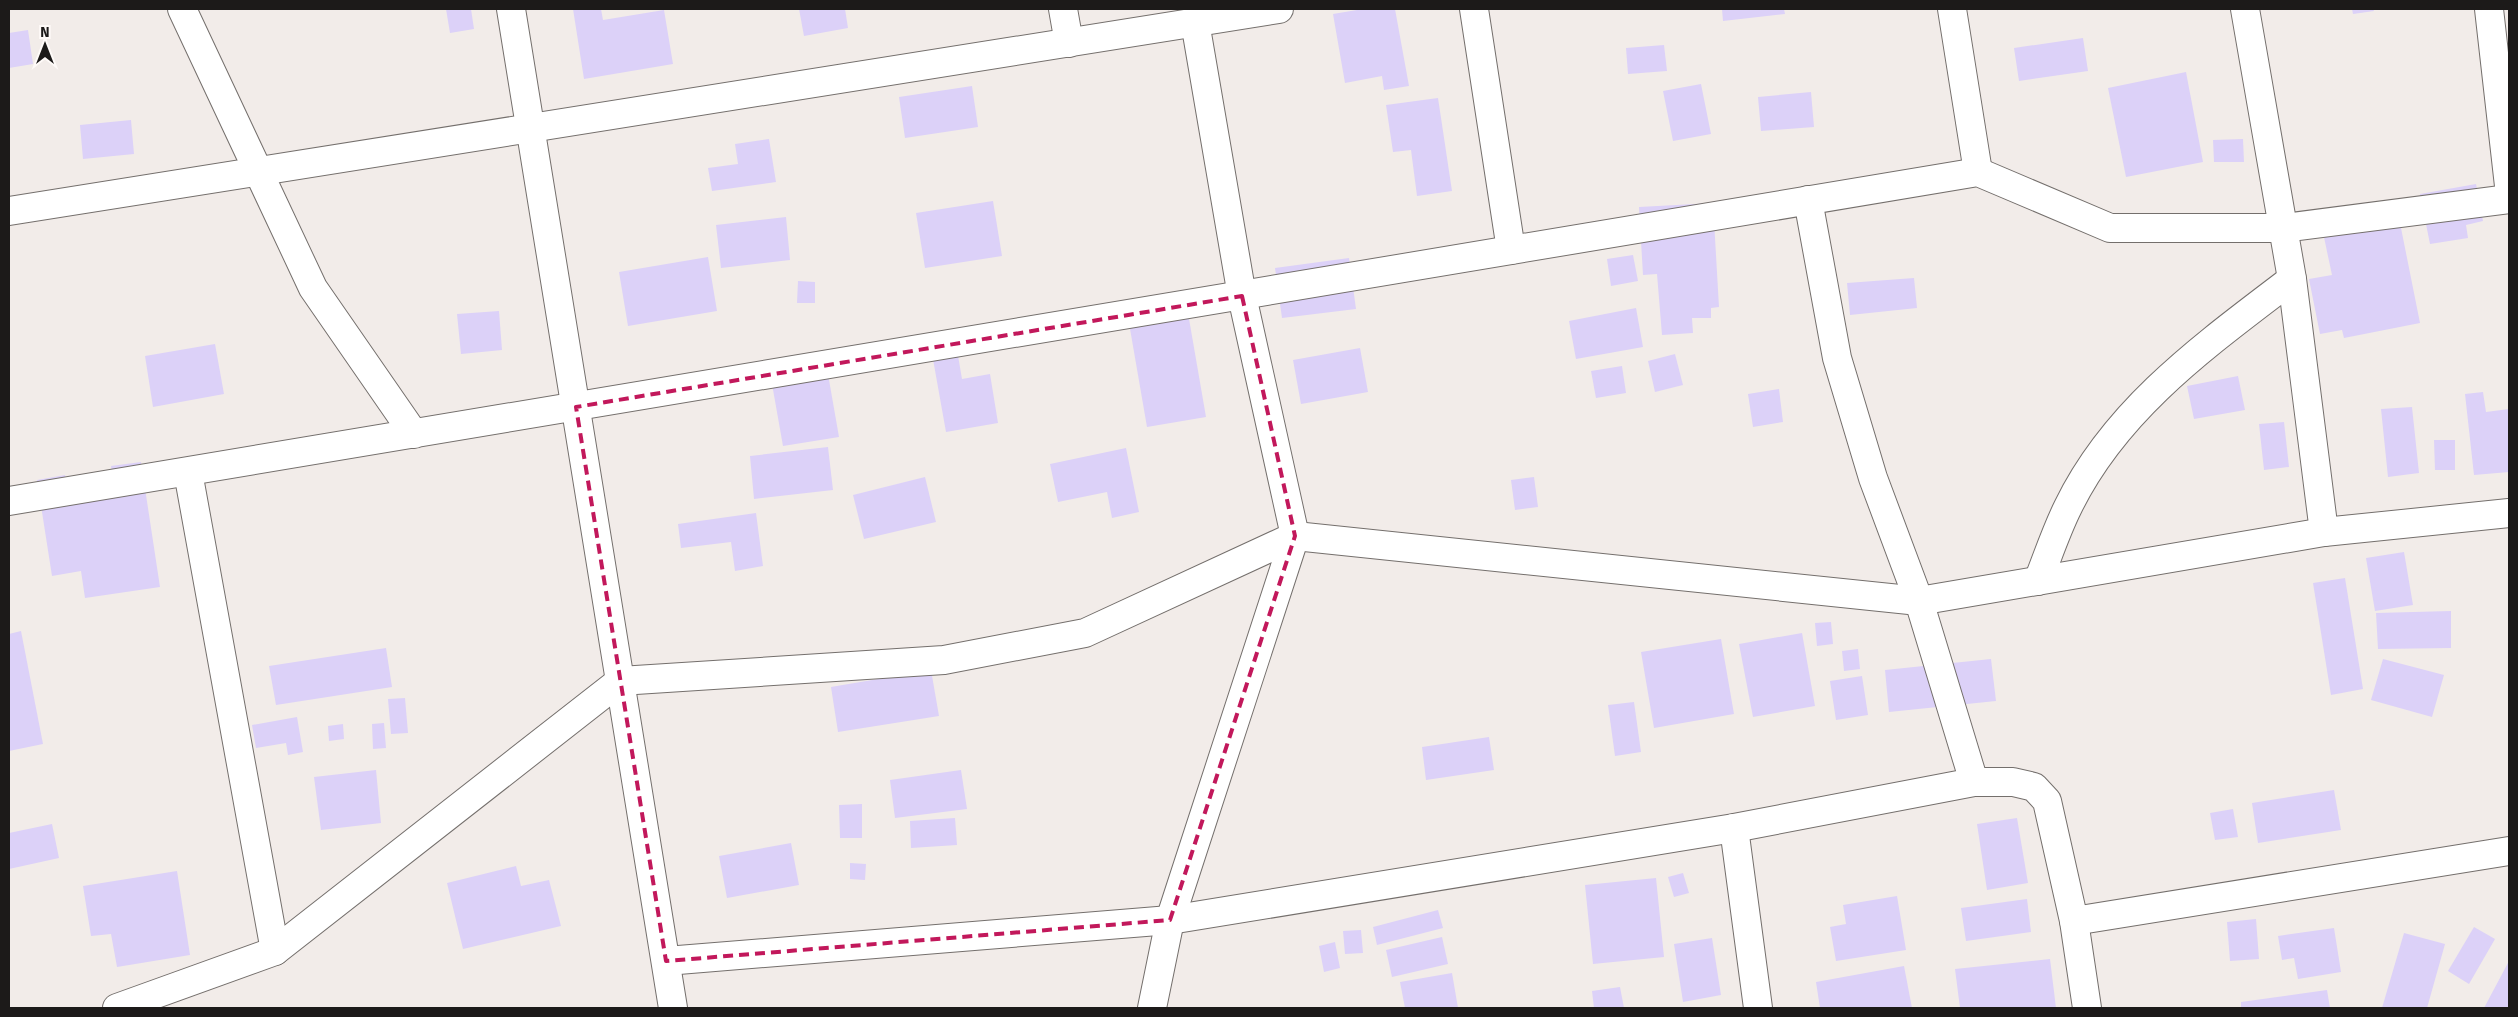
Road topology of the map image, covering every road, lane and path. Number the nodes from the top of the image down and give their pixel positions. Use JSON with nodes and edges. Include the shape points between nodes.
{"nodes":[{"id":1,"x":182,"y":9,"type":"edge"},
{"id":2,"x":511,"y":9,"type":"edge"},
{"id":3,"x":1063,"y":9,"type":"edge"},
{"id":4,"x":1279,"y":9,"type":"edge"},
{"id":5,"x":1474,"y":9,"type":"edge"},
{"id":6,"x":1952,"y":9,"type":"edge"},
{"id":7,"x":2245,"y":9,"type":"edge"},
{"id":8,"x":2489,"y":9,"type":"edge"},
{"id":9,"x":1196,"y":22,"type":"junction"},
{"id":10,"x":1069,"y":43,"type":"junction"},
{"id":11,"x":530,"y":128,"type":"junction"},
{"id":12,"x":258,"y":171,"type":"junction"},
{"id":13,"x":1978,"y":172,"type":"junction"},
{"id":14,"x":2509,"y":186,"type":"edge"},
{"id":15,"x":2509,"y":199,"type":"edge"},
{"id":16,"x":1808,"y":200,"type":"junction"},
{"id":17,"x":9,"y":211,"type":"edge"},
{"id":18,"x":2284,"y":228,"type":"junction"},
{"id":19,"x":1511,"y":250,"type":"junction"},
{"id":20,"x":2292,"y":279,"type":"junction"},
{"id":21,"x":1242,"y":296,"type":"junction"},
{"id":22,"x":576,"y":406,"type":"junction"},
{"id":23,"x":414,"y":434,"type":"junction"},
{"id":24,"x":188,"y":472,"type":"junction"},
{"id":25,"x":9,"y":502,"type":"edge"},
{"id":26,"x":2509,"y":513,"type":"edge"},
{"id":27,"x":2324,"y":532,"type":"junction"},
{"id":28,"x":1295,"y":536,"type":"junction"},
{"id":29,"x":2038,"y":580,"type":"junction"},
{"id":30,"x":1919,"y":601,"type":"junction"},
{"id":31,"x":620,"y":682,"type":"junction"},
{"id":32,"x":1974,"y":782,"type":"junction"},
{"id":33,"x":1734,"y":828,"type":"junction"},
{"id":34,"x":2509,"y":851,"type":"edge"},
{"id":35,"x":1170,"y":920,"type":"junction"},
{"id":36,"x":2074,"y":921,"type":"junction"},
{"id":37,"x":275,"y":952,"type":"junction"},
{"id":38,"x":666,"y":962,"type":"junction"},
{"id":39,"x":117,"y":1008,"type":"edge"},
{"id":40,"x":673,"y":1008,"type":"edge"},
{"id":41,"x":1152,"y":1008,"type":"edge"},
{"id":42,"x":1758,"y":1008,"type":"edge"},
{"id":43,"x":2087,"y":1008,"type":"edge"}],
"edges":[{"from":1,"to":12,"type":"street"},
{"from":2,"to":11,"type":"street"},
{"from":3,"to":10,"type":"street"},
{"from":4,"to":9,"type":"street"},
{"from":5,"to":19,"type":"street"},
{"from":6,"to":13,"type":"street"},
{"from":7,"to":18,"type":"street"},
{"from":8,"to":14,"type":"street"},
{"from":9,"to":10,"type":"street"},
{"from":9,"to":21,"type":"street"},
{"from":10,"to":11,"type":"street"},
{"from":11,"to":12,"type":"street"},
{"from":11,"to":22,"type":"street"},
{"from":12,"to":17,"type":"street"},
{"from":12,"to":23,"type":"street","via":[[313,288]]},
{"from":13,"to":16,"type":"street"},
{"from":13,"to":18,"type":"street","via":[[2110,228]]},
{"from":15,"to":18,"type":"street"},
{"from":16,"to":19,"type":"street"},
{"from":16,"to":30,"type":"street","via":[[1837,358],[1873,478]]},
{"from":18,"to":20,"type":"street"},
{"from":19,"to":21,"type":"street"},
{"from":20,"to":27,"type":"street"},
{"from":20,"to":29,"type":"street","via":[[2201,348],[2145,398],[2104,448],[2068,506]]},
{"from":21,"to":22,"type":"street"},
{"from":21,"to":28,"type":"street"},
{"from":22,"to":23,"type":"street"},
{"from":22,"to":31,"type":"street"},
{"from":23,"to":24,"type":"street"},
{"from":24,"to":25,"type":"street"},
{"from":24,"to":37,"type":"street"},
{"from":26,"to":27,"type":"street"},
{"from":27,"to":29,"type":"street"},
{"from":28,"to":30,"type":"street"},
{"from":28,"to":31,"type":"street","via":[[1085,633],[944,660]]},
{"from":28,"to":35,"type":"street"},
{"from":29,"to":30,"type":"street"},
{"from":30,"to":32,"type":"street"},
{"from":31,"to":37,"type":"street"},
{"from":31,"to":38,"type":"street"},
{"from":32,"to":33,"type":"street"},
{"from":32,"to":36,"type":"street","via":[[2013,782],[2034,788],[2047,801]]},
{"from":33,"to":35,"type":"street"},
{"from":33,"to":42,"type":"street"},
{"from":34,"to":36,"type":"street"},
{"from":35,"to":38,"type":"street"},
{"from":35,"to":41,"type":"street"},
{"from":36,"to":43,"type":"street"},
{"from":37,"to":39,"type":"street"},
{"from":38,"to":40,"type":"street"}]}
